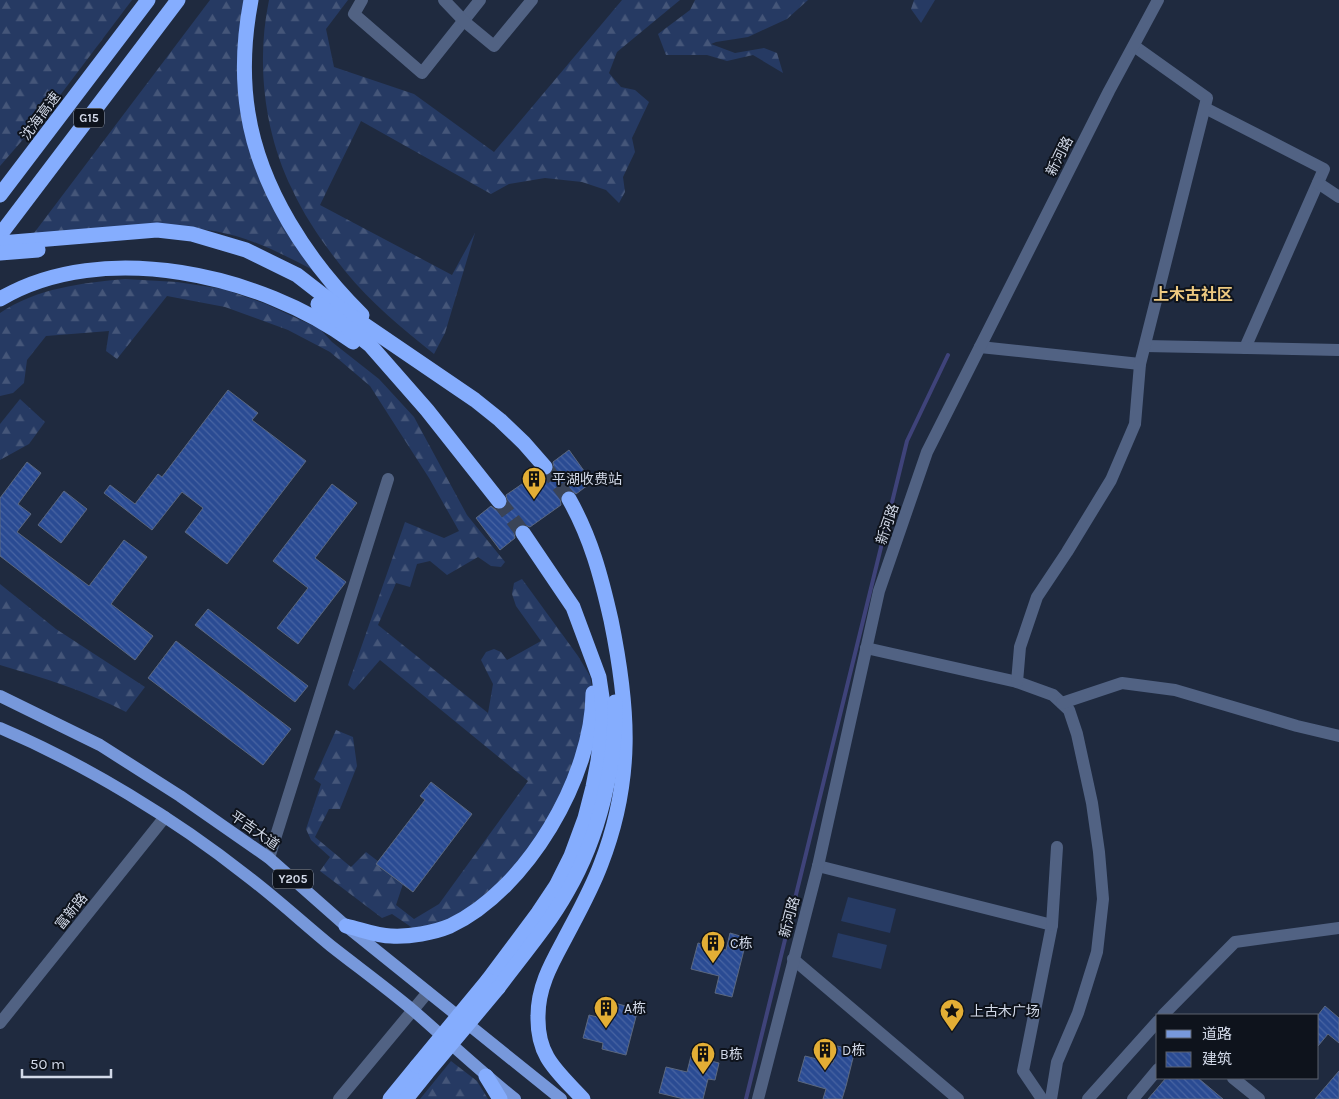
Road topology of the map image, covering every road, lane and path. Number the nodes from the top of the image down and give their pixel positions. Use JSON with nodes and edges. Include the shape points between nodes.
{"nodes":[{"id":1,"x":148,"y":0,"type":"edge"},
{"id":2,"x":178,"y":0,"type":"edge"},
{"id":3,"x":250,"y":0,"type":"edge"},
{"id":4,"x":362,"y":0,"type":"edge"},
{"id":5,"x":444,"y":0,"type":"edge"},
{"id":6,"x":480,"y":0,"type":"edge"},
{"id":7,"x":532,"y":0,"type":"edge"},
{"id":8,"x":1158,"y":0,"type":"edge"},
{"id":9,"x":465,"y":22,"type":"junction"},
{"id":10,"x":1134,"y":46,"type":"junction"},
{"id":11,"x":105,"y":57,"type":"junction"},
{"id":12,"x":1205,"y":108,"type":"junction"},
{"id":13,"x":0,"y":181,"type":"edge"},
{"id":14,"x":1318,"y":183,"type":"junction"},
{"id":15,"x":0,"y":195,"type":"edge"},
{"id":16,"x":1339,"y":197,"type":"edge"},
{"id":17,"x":0,"y":235,"type":"edge"},
{"id":18,"x":78,"y":241,"type":"junction"},
{"id":19,"x":0,"y":243,"type":"edge"},
{"id":20,"x":0,"y":253,"type":"edge"},
{"id":21,"x":0,"y":299,"type":"edge"},
{"id":22,"x":1145,"y":346,"type":"junction"},
{"id":23,"x":980,"y":347,"type":"junction"},
{"id":24,"x":1245,"y":348,"type":"junction"},
{"id":25,"x":1339,"y":350,"type":"edge"},
{"id":26,"x":1140,"y":364,"type":"junction"},
{"id":27,"x":448,"y":382,"type":"junction"},
{"id":28,"x":427,"y":410,"type":"junction"},
{"id":29,"x":545,"y":467,"type":"tunnel mouth"},
{"id":30,"x":388,"y":479,"type":"dead end"},
{"id":31,"x":569,"y":499,"type":"tunnel mouth"},
{"id":32,"x":499,"y":501,"type":"tunnel mouth"},
{"id":33,"x":523,"y":533,"type":"tunnel mouth"},
{"id":34,"x":604,"y":586,"type":"junction"},
{"id":35,"x":573,"y":606,"type":"junction"},
{"id":36,"x":866,"y":648,"type":"junction"},
{"id":37,"x":1017,"y":682,"type":"junction"},
{"id":38,"x":0,"y":696,"type":"edge"},
{"id":39,"x":1062,"y":703,"type":"junction"},
{"id":40,"x":0,"y":728,"type":"edge"},
{"id":41,"x":1339,"y":736,"type":"edge"},
{"id":42,"x":165,"y":817,"type":"junction"},
{"id":43,"x":1057,"y":847,"type":"dead end"},
{"id":44,"x":269,"y":858,"type":"junction"},
{"id":45,"x":818,"y":866,"type":"junction"},
{"id":46,"x":1052,"y":925,"type":"junction"},
{"id":47,"x":346,"y":926,"type":"junction"},
{"id":48,"x":1339,"y":928,"type":"edge"},
{"id":49,"x":793,"y":959,"type":"junction"},
{"id":50,"x":493,"y":984,"type":"junction"},
{"id":51,"x":428,"y":992,"type":"junction"},
{"id":52,"x":413,"y":1010,"type":"junction"},
{"id":53,"x":1164,"y":1014,"type":"edge"},
{"id":54,"x":0,"y":1023,"type":"edge"},
{"id":55,"x":1156,"y":1023,"type":"edge"},
{"id":56,"x":422,"y":1070,"type":"junction"},
{"id":57,"x":1156,"y":1071,"type":"edge"},
{"id":58,"x":486,"y":1076,"type":"junction"},
{"id":59,"x":1235,"y":1079,"type":"edge"},
{"id":60,"x":1254,"y":1097,"type":"edge"},
{"id":61,"x":339,"y":1099,"type":"edge"},
{"id":62,"x":390,"y":1099,"type":"edge"},
{"id":63,"x":406,"y":1099,"type":"edge"},
{"id":64,"x":500,"y":1099,"type":"edge"},
{"id":65,"x":515,"y":1099,"type":"edge"},
{"id":66,"x":561,"y":1099,"type":"edge"},
{"id":67,"x":583,"y":1099,"type":"edge"},
{"id":68,"x":758,"y":1099,"type":"edge"},
{"id":69,"x":958,"y":1099,"type":"edge"},
{"id":70,"x":1042,"y":1099,"type":"edge"},
{"id":71,"x":1051,"y":1099,"type":"edge"},
{"id":72,"x":1088,"y":1099,"type":"edge"},
{"id":73,"x":1133,"y":1099,"type":"edge"}],
"edges":[{"from":1,"to":11,"type":"highway","number":"G15"},
{"from":2,"to":17,"type":"highway","number":"G15"},
{"from":3,"to":27,"type":"highway","via":[[245,40],[248,114],[268,180],[282,210],[326,276],[351,304],[369,322]]},
{"from":4,"to":9,"type":"street","via":[[354,14],[422,73]]},
{"from":5,"to":9,"type":"street"},
{"from":6,"to":9,"type":"street"},
{"from":7,"to":9,"type":"street","via":[[494,46]]},
{"from":8,"to":10,"type":"street","name":"新河路"},
{"from":10,"to":12,"type":"street","via":[[1207,98]]},
{"from":10,"to":23,"type":"street","name":"新河路"},
{"from":11,"to":13,"type":"highway"},
{"from":11,"to":15,"type":"highway","name":"沈海高速","number":"G15"},
{"from":12,"to":14,"type":"street","via":[[1324,169]]},
{"from":12,"to":22,"type":"street"},
{"from":14,"to":16,"type":"street"},
{"from":14,"to":24,"type":"street"},
{"from":18,"to":19,"type":"highway"},
{"from":18,"to":20,"type":"highway"},
{"from":18,"to":27,"type":"highway","via":[[157,230],[192,234],[246,250],[297,275]]},
{"from":18,"to":28,"type":"highway","via":[[156,240],[190,244],[243,259],[272,272],[370,345]]},
{"from":21,"to":28,"type":"highway","via":[[23,287],[88,271],[139,269],[211,278],[275,298],[342,335],[366,352]]},
{"from":22,"to":24,"type":"street"},
{"from":22,"to":26,"type":"street"},
{"from":23,"to":26,"type":"street"},
{"from":23,"to":36,"type":"street","name":"新河路","via":[[927,452],[879,591]]},
{"from":24,"to":25,"type":"street"},
{"from":26,"to":37,"type":"street","via":[[1135,424],[1111,480],[1037,597],[1020,648]]},
{"from":27,"to":29,"type":"highway","via":[[500,420]]},
{"from":28,"to":32,"type":"highway"},
{"from":30,"to":44,"type":"street"},
{"from":31,"to":34,"type":"highway","via":[[583,524]]},
{"from":33,"to":35,"type":"highway"},
{"from":34,"to":50,"type":"highway","via":[[615,719],[611,763],[597,822],[567,892],[549,920]]},
{"from":34,"to":67,"type":"highway","via":[[625,701],[625,766],[621,792],[601,865],[545,975],[538,1015],[542,1050],[549,1063]]},
{"from":35,"to":47,"type":"highway","via":[[593,682],[593,710],[588,739],[565,800],[532,855],[495,895],[473,913],[449,926],[420,934],[390,936]]},
{"from":35,"to":50,"type":"highway","via":[[599,677],[602,697],[603,719],[593,788],[571,856],[556,886]]},
{"from":36,"to":37,"type":"street"},
{"from":36,"to":45,"type":"street","name":"新河路"},
{"from":37,"to":39,"type":"street","via":[[1053,695]]},
{"from":38,"to":44,"type":"main road","name":"平吉大道","number":"Y205","via":[[100,745]]},
{"from":39,"to":41,"type":"street","via":[[1122,683],[1175,690]]},
{"from":39,"to":71,"type":"street","via":[[1069,710],[1077,734],[1092,803],[1103,899],[1097,952],[1078,1013],[1057,1062]]},
{"from":40,"to":42,"type":"main road","number":"Y205","via":[[86,770]]},
{"from":42,"to":52,"type":"main road","number":"Y205","via":[[246,875]]},
{"from":42,"to":54,"type":"street","name":"富新路"},
{"from":43,"to":46,"type":"street"},
{"from":44,"to":47,"type":"main road","name":"平吉大道","number":"Y205"},
{"from":45,"to":46,"type":"street"},
{"from":45,"to":49,"type":"street","name":"新河路"},
{"from":46,"to":70,"type":"street","via":[[1023,1071]]},
{"from":47,"to":51,"type":"main road","name":"平吉大道","number":"Y205"},
{"from":48,"to":53,"type":"street","via":[[1235,942]]},
{"from":49,"to":68,"type":"street","name":"新河路"},
{"from":49,"to":69,"type":"street"},
{"from":50,"to":56,"type":"highway","bridge":true},
{"from":51,"to":52,"type":"street"},
{"from":51,"to":66,"type":"main road","name":"平吉大道","number":"Y205"},
{"from":52,"to":58,"type":"main road","number":"Y205"},
{"from":52,"to":61,"type":"street"},
{"from":55,"to":72,"type":"street"},
{"from":56,"to":62,"type":"highway"},
{"from":56,"to":63,"type":"highway"},
{"from":57,"to":73,"type":"street"},
{"from":58,"to":64,"type":"highway"},
{"from":58,"to":65,"type":"main road","number":"Y205"},
{"from":59,"to":60,"type":"street"}]}
